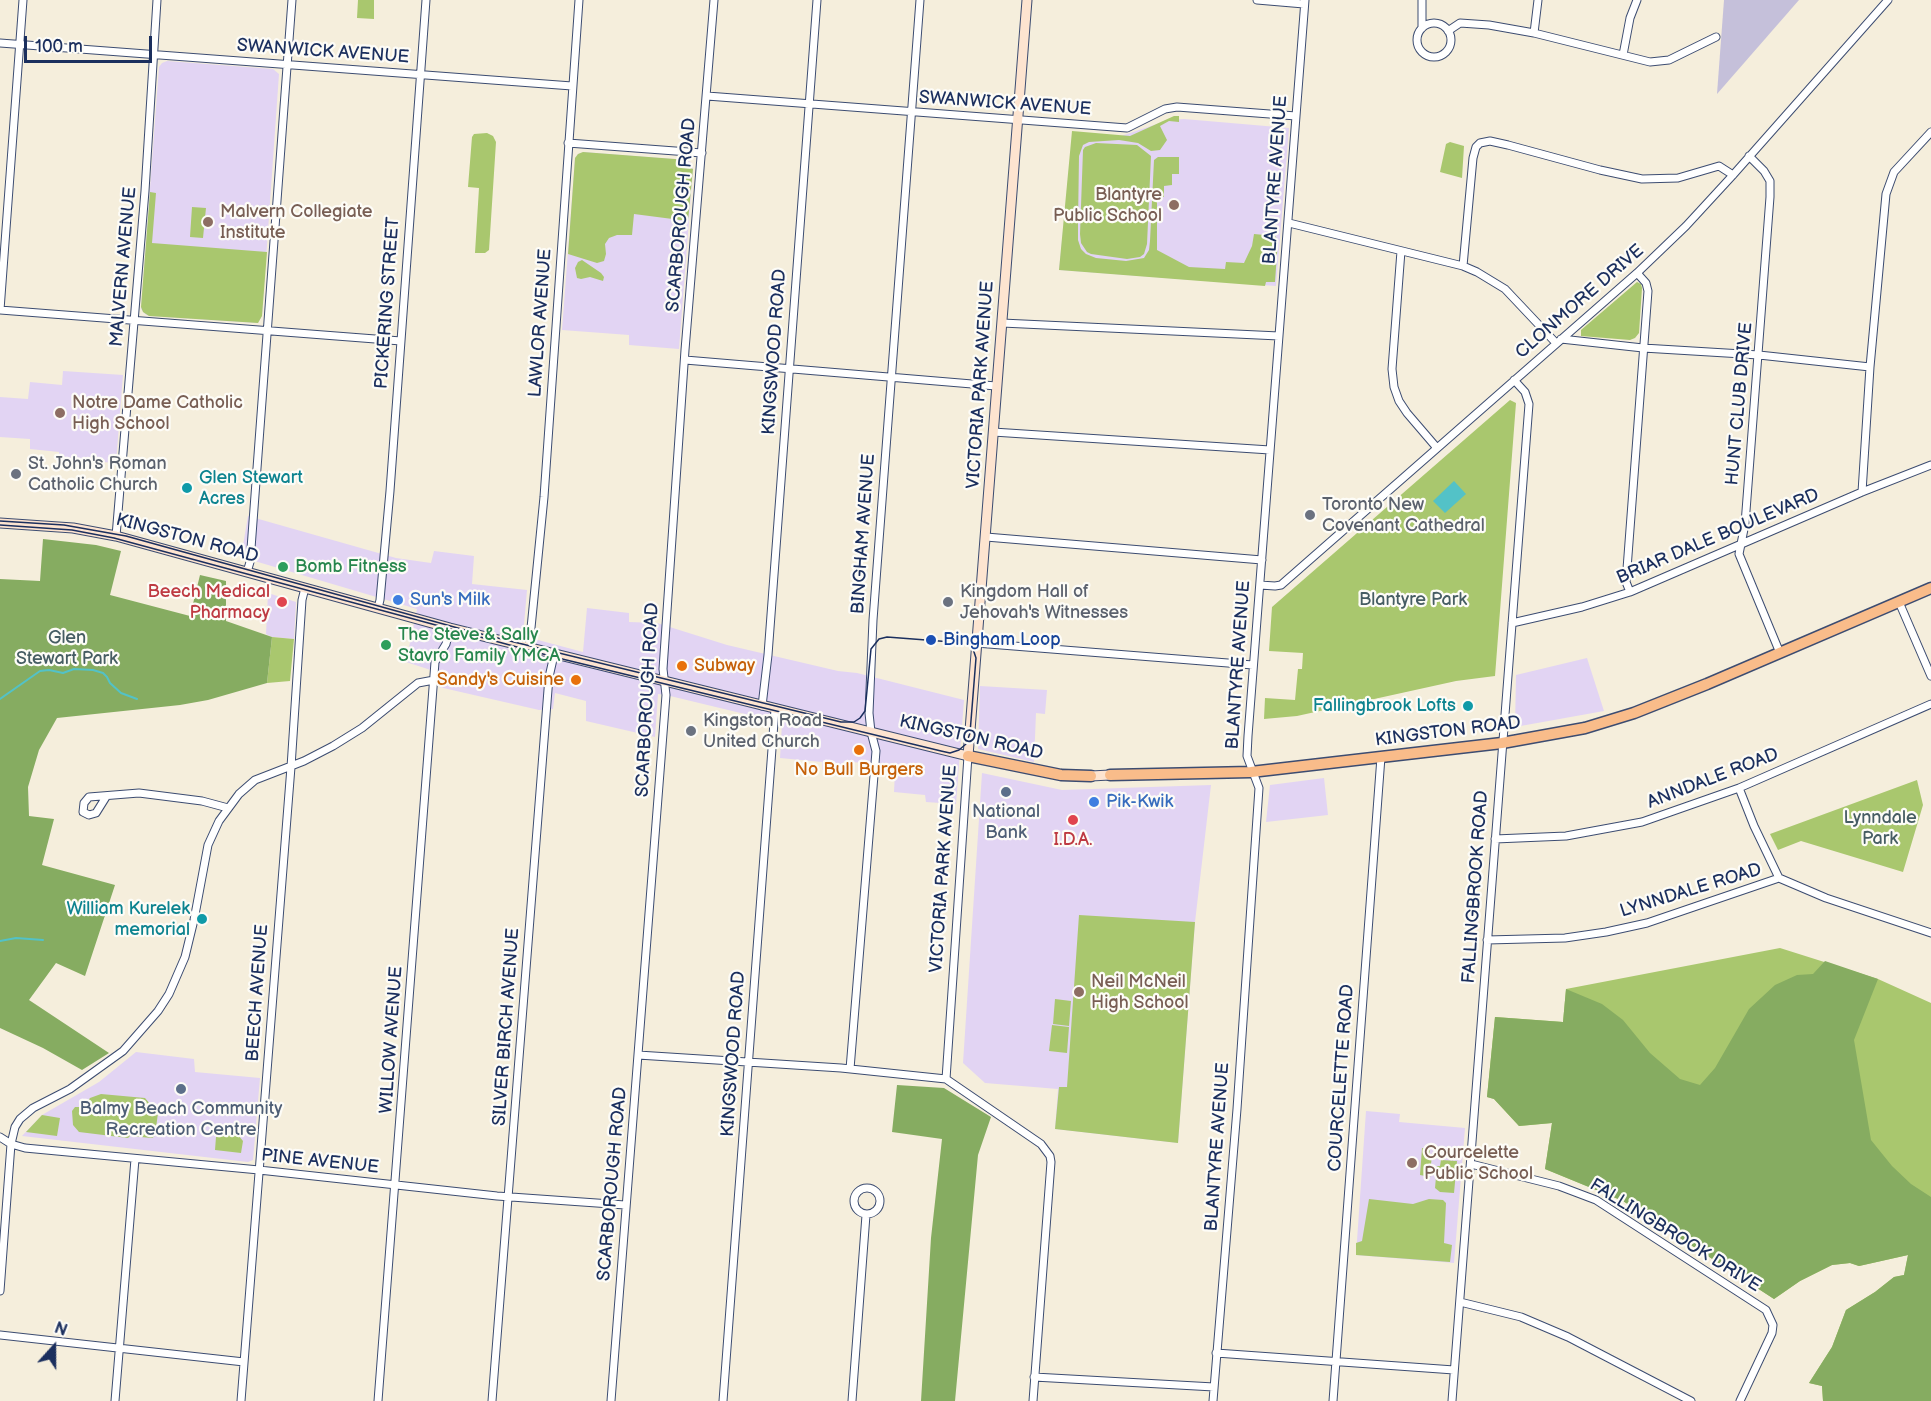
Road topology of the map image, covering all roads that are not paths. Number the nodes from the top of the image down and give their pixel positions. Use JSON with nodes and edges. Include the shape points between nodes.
{"nodes":[{"id":1,"x":23,"y":0,"type":"edge"},
{"id":2,"x":157,"y":0,"type":"edge"},
{"id":3,"x":292,"y":0,"type":"edge"},
{"id":4,"x":426,"y":0,"type":"edge"},
{"id":5,"x":579,"y":0,"type":"edge"},
{"id":6,"x":714,"y":0,"type":"edge"},
{"id":7,"x":817,"y":0,"type":"edge"},
{"id":8,"x":920,"y":0,"type":"edge"},
{"id":9,"x":1027,"y":0,"type":"edge"},
{"id":10,"x":1257,"y":0,"type":"edge"},
{"id":11,"x":1422,"y":0,"type":"edge"},
{"id":12,"x":1538,"y":0,"type":"edge"},
{"id":13,"x":1637,"y":0,"type":"edge"},
{"id":14,"x":1888,"y":0,"type":"edge"},
{"id":15,"x":1305,"y":2,"type":"edge"},
{"id":16,"x":1422,"y":28,"type":"junction"},
{"id":17,"x":1448,"y":31,"type":"junction"},
{"id":18,"x":1534,"y":33,"type":"junction"},
{"id":19,"x":1716,"y":37,"type":"dead end"},
{"id":20,"x":0,"y":43,"type":"edge"},
{"id":21,"x":19,"y":44,"type":"junction"},
{"id":22,"x":153,"y":55,"type":"junction"},
{"id":23,"x":1623,"y":55,"type":"junction"},
{"id":24,"x":287,"y":64,"type":"junction"},
{"id":25,"x":419,"y":74,"type":"junction"},
{"id":26,"x":572,"y":86,"type":"junction"},
{"id":27,"x":707,"y":96,"type":"junction"},
{"id":28,"x":810,"y":103,"type":"junction"},
{"id":29,"x":912,"y":112,"type":"junction"},
{"id":30,"x":1296,"y":116,"type":"junction"},
{"id":31,"x":1018,"y":120,"type":"junction"},
{"id":32,"x":1931,"y":132,"type":"edge"},
{"id":33,"x":568,"y":143,"type":"junction"},
{"id":34,"x":702,"y":153,"type":"junction"},
{"id":35,"x":1749,"y":156,"type":"junction"},
{"id":36,"x":1732,"y":175,"type":"junction"},
{"id":37,"x":1289,"y":223,"type":"junction"},
{"id":38,"x":1401,"y":251,"type":"junction"},
{"id":39,"x":1463,"y":266,"type":"junction"},
{"id":40,"x":1637,"y":273,"type":"junction"},
{"id":41,"x":0,"y":310,"type":"edge"},
{"id":42,"x":134,"y":321,"type":"junction"},
{"id":43,"x":1002,"y":323,"type":"junction"},
{"id":44,"x":267,"y":332,"type":"junction"},
{"id":45,"x":1279,"y":336,"type":"junction"},
{"id":46,"x":400,"y":341,"type":"junction"},
{"id":47,"x":1558,"y":341,"type":"junction"},
{"id":48,"x":1643,"y":348,"type":"junction"},
{"id":49,"x":1759,"y":356,"type":"junction"},
{"id":50,"x":685,"y":360,"type":"junction"},
{"id":51,"x":1870,"y":367,"type":"junction"},
{"id":52,"x":788,"y":370,"type":"junction"},
{"id":53,"x":891,"y":378,"type":"junction"},
{"id":54,"x":1514,"y":380,"type":"junction"},
{"id":55,"x":996,"y":386,"type":"junction"},
{"id":56,"x":993,"y":432,"type":"junction"},
{"id":57,"x":1437,"y":448,"type":"junction"},
{"id":58,"x":1270,"y":450,"type":"junction"},
{"id":59,"x":1931,"y":465,"type":"edge"},
{"id":60,"x":1862,"y":492,"type":"junction"},
{"id":61,"x":0,"y":523,"type":"edge"},
{"id":62,"x":116,"y":536,"type":"junction"},
{"id":63,"x":986,"y":537,"type":"junction"},
{"id":64,"x":1741,"y":545,"type":"junction"},
{"id":65,"x":1262,"y":560,"type":"junction"},
{"id":66,"x":247,"y":572,"type":"junction"},
{"id":67,"x":1260,"y":585,"type":"junction"},
{"id":68,"x":305,"y":588,"type":"junction"},
{"id":69,"x":1931,"y":588,"type":"edge"},
{"id":70,"x":1630,"y":592,"type":"junction"},
{"id":71,"x":1899,"y":602,"type":"junction"},
{"id":72,"x":378,"y":608,"type":"junction"},
{"id":73,"x":1512,"y":624,"type":"junction"},
{"id":74,"x":450,"y":628,"type":"junction"},
{"id":75,"x":976,"y":643,"type":"junction"},
{"id":76,"x":529,"y":648,"type":"junction"},
{"id":77,"x":1780,"y":653,"type":"junction"},
{"id":78,"x":554,"y":655,"type":"junction"},
{"id":79,"x":1253,"y":665,"type":"junction"},
{"id":80,"x":1931,"y":676,"type":"edge"},
{"id":81,"x":434,"y":680,"type":"junction"},
{"id":82,"x":665,"y":682,"type":"junction"},
{"id":83,"x":1931,"y":704,"type":"edge"},
{"id":84,"x":762,"y":706,"type":"junction"},
{"id":85,"x":776,"y":709,"type":"junction"},
{"id":86,"x":871,"y":732,"type":"junction"},
{"id":87,"x":1502,"y":743,"type":"junction"},
{"id":88,"x":968,"y":756,"type":"junction"},
{"id":89,"x":1381,"y":757,"type":"junction"},
{"id":90,"x":291,"y":766,"type":"junction"},
{"id":91,"x":1251,"y":772,"type":"junction"},
{"id":92,"x":1110,"y":775,"type":"joint"},
{"id":93,"x":1091,"y":776,"type":"joint"},
{"id":94,"x":1739,"y":788,"type":"junction"},
{"id":95,"x":106,"y":797,"type":"dead end"},
{"id":96,"x":228,"y":808,"type":"junction"},
{"id":97,"x":1495,"y":838,"type":"junction"},
{"id":98,"x":1779,"y":878,"type":"junction"},
{"id":99,"x":1931,"y":933,"type":"edge"},
{"id":100,"x":1487,"y":940,"type":"junction"},
{"id":101,"x":638,"y":1055,"type":"junction"},
{"id":102,"x":748,"y":1062,"type":"junction"},
{"id":103,"x":850,"y":1069,"type":"junction"},
{"id":104,"x":946,"y":1079,"type":"junction"},
{"id":105,"x":0,"y":1137,"type":"edge"},
{"id":106,"x":11,"y":1144,"type":"junction"},
{"id":107,"x":135,"y":1159,"type":"junction"},
{"id":108,"x":1471,"y":1164,"type":"junction"},
{"id":109,"x":259,"y":1170,"type":"junction"},
{"id":110,"x":394,"y":1185,"type":"junction"},
{"id":111,"x":508,"y":1195,"type":"junction"},
{"id":112,"x":626,"y":1204,"type":"junction"},
{"id":113,"x":866,"y":1215,"type":"junction"},
{"id":114,"x":0,"y":1291,"type":"edge"},
{"id":115,"x":1460,"y":1302,"type":"junction"},
{"id":116,"x":0,"y":1335,"type":"edge"},
{"id":117,"x":120,"y":1348,"type":"junction"},
{"id":118,"x":1216,"y":1353,"type":"junction"},
{"id":119,"x":244,"y":1362,"type":"junction"},
{"id":120,"x":1336,"y":1362,"type":"junction"},
{"id":121,"x":1454,"y":1370,"type":"junction"},
{"id":122,"x":1034,"y":1377,"type":"junction"},
{"id":123,"x":1214,"y":1388,"type":"junction"},
{"id":124,"x":115,"y":1401,"type":"edge"},
{"id":125,"x":241,"y":1401,"type":"edge"},
{"id":126,"x":378,"y":1401,"type":"edge"},
{"id":127,"x":492,"y":1401,"type":"edge"},
{"id":128,"x":611,"y":1401,"type":"edge"},
{"id":129,"x":723,"y":1401,"type":"edge"},
{"id":130,"x":852,"y":1401,"type":"edge"},
{"id":131,"x":1033,"y":1401,"type":"edge"},
{"id":132,"x":1213,"y":1401,"type":"edge"},
{"id":133,"x":1333,"y":1401,"type":"edge"},
{"id":134,"x":1452,"y":1401,"type":"edge"},
{"id":135,"x":1691,"y":1401,"type":"edge"},
{"id":136,"x":1740,"y":1401,"type":"edge"}],
"edges":[{"from":1,"to":21,"type":"street"},
{"from":2,"to":22,"type":"street","name":"MALVERN AVENUE"},
{"from":3,"to":24,"type":"street"},
{"from":4,"to":25,"type":"street","name":"PICKERING STREET"},
{"from":5,"to":26,"type":"street","name":"LAWLOR AVENUE"},
{"from":6,"to":27,"type":"street","name":"SCARBOROUGH ROAD"},
{"from":7,"to":28,"type":"street","name":"KINGSWOOD ROAD"},
{"from":8,"to":29,"type":"street","name":"BINGHAM AVENUE"},
{"from":9,"to":31,"type":"main road","name":"VICTORIA PARK AVENUE"},
{"from":10,"to":15,"type":"street"},
{"from":11,"to":16,"type":"street"},
{"from":12,"to":18,"type":"street"},
{"from":13,"to":23,"type":"street"},
{"from":14,"to":35,"type":"street","name":"CLONMORE DRIVE"},
{"from":15,"to":30,"type":"street","name":"BLANTYRE AVENUE"},
{"from":16,"to":17,"type":"street","via":[[1439,24]]},
{"from":16,"to":17,"type":"street","via":[[1417,37],[1419,48],[1432,57],[1447,51],[1451,41]]},
{"from":17,"to":18,"type":"street","via":[[1460,23]]},
{"from":18,"to":23,"type":"street"},
{"from":19,"to":23,"type":"street","via":[[1669,60],[1650,62]]},
{"from":20,"to":21,"type":"street","name":"SWANWICK AVENUE"},
{"from":21,"to":22,"type":"street","name":"SWANWICK AVENUE"},
{"from":21,"to":41,"type":"street"},
{"from":22,"to":24,"type":"street","name":"SWANWICK AVENUE"},
{"from":22,"to":42,"type":"street","name":"MALVERN AVENUE"},
{"from":24,"to":25,"type":"street","name":"SWANWICK AVENUE"},
{"from":24,"to":44,"type":"street"},
{"from":25,"to":26,"type":"street","name":"SWANWICK AVENUE"},
{"from":25,"to":46,"type":"street","name":"PICKERING STREET"},
{"from":26,"to":33,"type":"street","name":"LAWLOR AVENUE"},
{"from":27,"to":28,"type":"street","name":"SWANWICK AVENUE"},
{"from":27,"to":34,"type":"street","name":"SCARBOROUGH ROAD"},
{"from":28,"to":29,"type":"street","name":"SWANWICK AVENUE"},
{"from":28,"to":52,"type":"street","name":"KINGSWOOD ROAD"},
{"from":29,"to":31,"type":"street","name":"SWANWICK AVENUE"},
{"from":29,"to":53,"type":"street","name":"BINGHAM AVENUE"},
{"from":30,"to":31,"type":"street","name":"SWANWICK AVENUE","via":[[1181,107],[1127,128]]},
{"from":30,"to":37,"type":"street","name":"BLANTYRE AVENUE"},
{"from":31,"to":43,"type":"main road","name":"VICTORIA PARK AVENUE"},
{"from":32,"to":51,"type":"street","via":[[1894,172],[1886,194]]},
{"from":33,"to":34,"type":"street"},
{"from":33,"to":76,"type":"street","name":"LAWLOR AVENUE","via":[[544,497]]},
{"from":34,"to":50,"type":"street","name":"SCARBOROUGH ROAD"},
{"from":35,"to":36,"type":"street","name":"CLONMORE DRIVE"},
{"from":35,"to":49,"type":"street","name":"HUNT CLUB DRIVE","via":[[1770,181]]},
{"from":36,"to":39,"type":"street","via":[[1719,166],[1678,178],[1642,179],[1508,145],[1480,143],[1473,158]]},
{"from":36,"to":40,"type":"street","name":"CLONMORE DRIVE"},
{"from":37,"to":38,"type":"street"},
{"from":37,"to":45,"type":"street","name":"BLANTYRE AVENUE"},
{"from":38,"to":39,"type":"street"},
{"from":38,"to":57,"type":"street","via":[[1394,387],[1407,413]]},
{"from":39,"to":47,"type":"street","via":[[1502,287]]},
{"from":40,"to":47,"type":"street","name":"CLONMORE DRIVE"},
{"from":40,"to":48,"type":"street","via":[[1648,289]]},
{"from":41,"to":42,"type":"street"},
{"from":42,"to":44,"type":"street"},
{"from":42,"to":62,"type":"street","name":"MALVERN AVENUE"},
{"from":43,"to":45,"type":"street"},
{"from":43,"to":55,"type":"main road","name":"VICTORIA PARK AVENUE"},
{"from":44,"to":46,"type":"street"},
{"from":44,"to":66,"type":"street"},
{"from":45,"to":58,"type":"street","name":"BLANTYRE AVENUE"},
{"from":46,"to":72,"type":"street","name":"PICKERING STREET"},
{"from":47,"to":48,"type":"street"},
{"from":47,"to":54,"type":"street","name":"CLONMORE DRIVE"},
{"from":48,"to":49,"type":"street"},
{"from":48,"to":70,"type":"street","via":[[1626,582]]},
{"from":49,"to":51,"type":"street"},
{"from":49,"to":64,"type":"street","name":"HUNT CLUB DRIVE"},
{"from":50,"to":52,"type":"street"},
{"from":50,"to":82,"type":"street","name":"SCARBOROUGH ROAD"},
{"from":51,"to":60,"type":"street"},
{"from":52,"to":53,"type":"street"},
{"from":52,"to":84,"type":"street","name":"KINGSWOOD ROAD"},
{"from":53,"to":55,"type":"street"},
{"from":53,"to":86,"type":"street","name":"BINGHAM AVENUE","via":[[873,620]]},
{"from":54,"to":57,"type":"street","name":"CLONMORE DRIVE"},
{"from":54,"to":73,"type":"street","name":"FALLINGBROOK ROAD","via":[[1529,404]]},
{"from":55,"to":56,"type":"main road","name":"VICTORIA PARK AVENUE"},
{"from":56,"to":58,"type":"street"},
{"from":56,"to":63,"type":"main road","name":"VICTORIA PARK AVENUE"},
{"from":57,"to":67,"type":"street","name":"CLONMORE DRIVE","via":[[1281,585]]},
{"from":58,"to":65,"type":"street","name":"BLANTYRE AVENUE"},
{"from":59,"to":60,"type":"street","name":"BRIAR DALE BOULEVARD"},
{"from":60,"to":64,"type":"street","name":"BRIAR DALE BOULEVARD"},
{"from":61,"to":62,"type":"main road","name":"KINGSTON ROAD","via":[[73,528]]},
{"from":62,"to":66,"type":"main road","name":"KINGSTON ROAD"},
{"from":63,"to":65,"type":"street"},
{"from":63,"to":75,"type":"main road","name":"VICTORIA PARK AVENUE"},
{"from":64,"to":70,"type":"street","name":"BRIAR DALE BOULEVARD"},
{"from":64,"to":77,"type":"street","name":"HUNT CLUB DRIVE","via":[[1739,554]]},
{"from":65,"to":67,"type":"street","name":"BLANTYRE AVENUE"},
{"from":66,"to":68,"type":"main road","name":"KINGSTON ROAD"},
{"from":67,"to":79,"type":"street","name":"BLANTYRE AVENUE"},
{"from":68,"to":72,"type":"main road","name":"KINGSTON ROAD"},
{"from":68,"to":90,"type":"street","name":"BEECH AVENUE"},
{"from":69,"to":71,"type":"main road","name":"KINGSTON ROAD"},
{"from":70,"to":73,"type":"street","name":"BRIAR DALE BOULEVARD"},
{"from":71,"to":77,"type":"main road","name":"KINGSTON ROAD"},
{"from":71,"to":80,"type":"street"},
{"from":72,"to":74,"type":"main road","name":"KINGSTON ROAD"},
{"from":73,"to":87,"type":"street","name":"FALLINGBROOK ROAD"},
{"from":74,"to":76,"type":"main road","name":"KINGSTON ROAD"},
{"from":74,"to":81,"type":"street","name":"WILLOW AVENUE","via":[[435,662]]},
{"from":75,"to":79,"type":"street"},
{"from":75,"to":88,"type":"main road","name":"VICTORIA PARK AVENUE"},
{"from":76,"to":78,"type":"main road","name":"KINGSTON ROAD"},
{"from":77,"to":87,"type":"main road","name":"KINGSTON ROAD","via":[[1618,718]]},
{"from":78,"to":82,"type":"main road","name":"KINGSTON ROAD"},
{"from":78,"to":111,"type":"street","name":"SILVER BIRCH AVENUE","via":[[549,677]]},
{"from":79,"to":91,"type":"street","name":"BLANTYRE AVENUE","via":[[1247,756]]},
{"from":81,"to":90,"type":"street","via":[[418,683],[362,728]]},
{"from":81,"to":110,"type":"street","name":"WILLOW AVENUE"},
{"from":82,"to":84,"type":"main road","name":"KINGSTON ROAD"},
{"from":82,"to":101,"type":"street","name":"SCARBOROUGH ROAD"},
{"from":83,"to":94,"type":"street","name":"ANNDALE ROAD"},
{"from":84,"to":85,"type":"main road","name":"KINGSTON ROAD"},
{"from":85,"to":86,"type":"main road","name":"KINGSTON ROAD"},
{"from":85,"to":102,"type":"street","name":"KINGSWOOD ROAD"},
{"from":86,"to":88,"type":"main road","name":"KINGSTON ROAD"},
{"from":86,"to":103,"type":"street","name":"BINGHAM AVENUE","via":[[876,751]]},
{"from":87,"to":89,"type":"main road","name":"KINGSTON ROAD"},
{"from":87,"to":97,"type":"street","name":"FALLINGBROOK ROAD"},
{"from":88,"to":93,"type":"main road","name":"KINGSTON ROAD","via":[[1060,775]]},
{"from":88,"to":104,"type":"street","name":"VICTORIA PARK AVENUE"},
{"from":89,"to":91,"type":"main road","name":"KINGSTON ROAD"},
{"from":89,"to":120,"type":"street","name":"COURCELETTE ROAD"},
{"from":90,"to":96,"type":"street","via":[[255,780]]},
{"from":90,"to":109,"type":"street","name":"BEECH AVENUE"},
{"from":91,"to":92,"type":"main road","name":"KINGSTON ROAD"},
{"from":91,"to":118,"type":"street","name":"BLANTYRE AVENUE","via":[[1259,788]]},
{"from":92,"to":93,"type":"main road","name":"KINGSTON ROAD"},
{"from":94,"to":97,"type":"street","name":"ANNDALE ROAD","via":[[1642,822],[1566,836]]},
{"from":94,"to":98,"type":"street"},
{"from":95,"to":96,"type":"street","via":[[156,794]]},
{"from":96,"to":106,"type":"street","via":[[208,845],[185,957],[158,1011],[132,1044],[115,1058],[25,1113],[15,1127]]},
{"from":97,"to":100,"type":"street","name":"FALLINGBROOK ROAD"},
{"from":98,"to":99,"type":"street","name":"LYNNDALE ROAD"},
{"from":98,"to":100,"type":"street","name":"LYNNDALE ROAD","via":[[1647,923],[1606,932],[1554,939]]},
{"from":100,"to":108,"type":"street","name":"FALLINGBROOK ROAD"},
{"from":101,"to":102,"type":"street"},
{"from":101,"to":112,"type":"street","name":"SCARBOROUGH ROAD"},
{"from":102,"to":103,"type":"street"},
{"from":102,"to":129,"type":"street","name":"KINGSWOOD ROAD"},
{"from":103,"to":104,"type":"street"},
{"from":104,"to":122,"type":"street","via":[[1041,1144],[1050,1156]]},
{"from":105,"to":106,"type":"street"},
{"from":106,"to":107,"type":"street","name":"PINE AVENUE"},
{"from":106,"to":114,"type":"street"},
{"from":107,"to":109,"type":"street","name":"PINE AVENUE"},
{"from":107,"to":117,"type":"street"},
{"from":108,"to":115,"type":"street","name":"FALLINGBROOK ROAD"},
{"from":108,"to":136,"type":"street","name":"FALLINGBROOK DRIVE","via":[[1559,1186],[1596,1200],[1766,1310],[1772,1333]]},
{"from":109,"to":110,"type":"street","name":"PINE AVENUE"},
{"from":109,"to":119,"type":"street","name":"BEECH AVENUE"},
{"from":110,"to":111,"type":"street","name":"PINE AVENUE"},
{"from":110,"to":126,"type":"street","name":"WILLOW AVENUE"},
{"from":111,"to":112,"type":"street","name":"PINE AVENUE"},
{"from":111,"to":127,"type":"street","name":"SILVER BIRCH AVENUE"},
{"from":112,"to":128,"type":"street","name":"SCARBOROUGH ROAD"},
{"from":113,"to":113,"type":"street","via":[[853,1202],[859,1191],[871,1188],[880,1197],[880,1204],[873,1214]]},
{"from":113,"to":130,"type":"street"},
{"from":115,"to":121,"type":"street","name":"FALLINGBROOK ROAD"},
{"from":115,"to":135,"type":"street","via":[[1521,1317],[1568,1337]]},
{"from":116,"to":117,"type":"street"},
{"from":117,"to":119,"type":"street"},
{"from":117,"to":124,"type":"street"},
{"from":118,"to":120,"type":"street"},
{"from":118,"to":123,"type":"street","name":"BLANTYRE AVENUE"},
{"from":119,"to":125,"type":"street","name":"BEECH AVENUE"},
{"from":120,"to":121,"type":"street"},
{"from":120,"to":133,"type":"street","name":"COURCELETTE ROAD"},
{"from":121,"to":134,"type":"street","name":"FALLINGBROOK ROAD"},
{"from":122,"to":123,"type":"street"},
{"from":122,"to":131,"type":"street"},
{"from":123,"to":132,"type":"street","name":"BLANTYRE AVENUE"}]}
